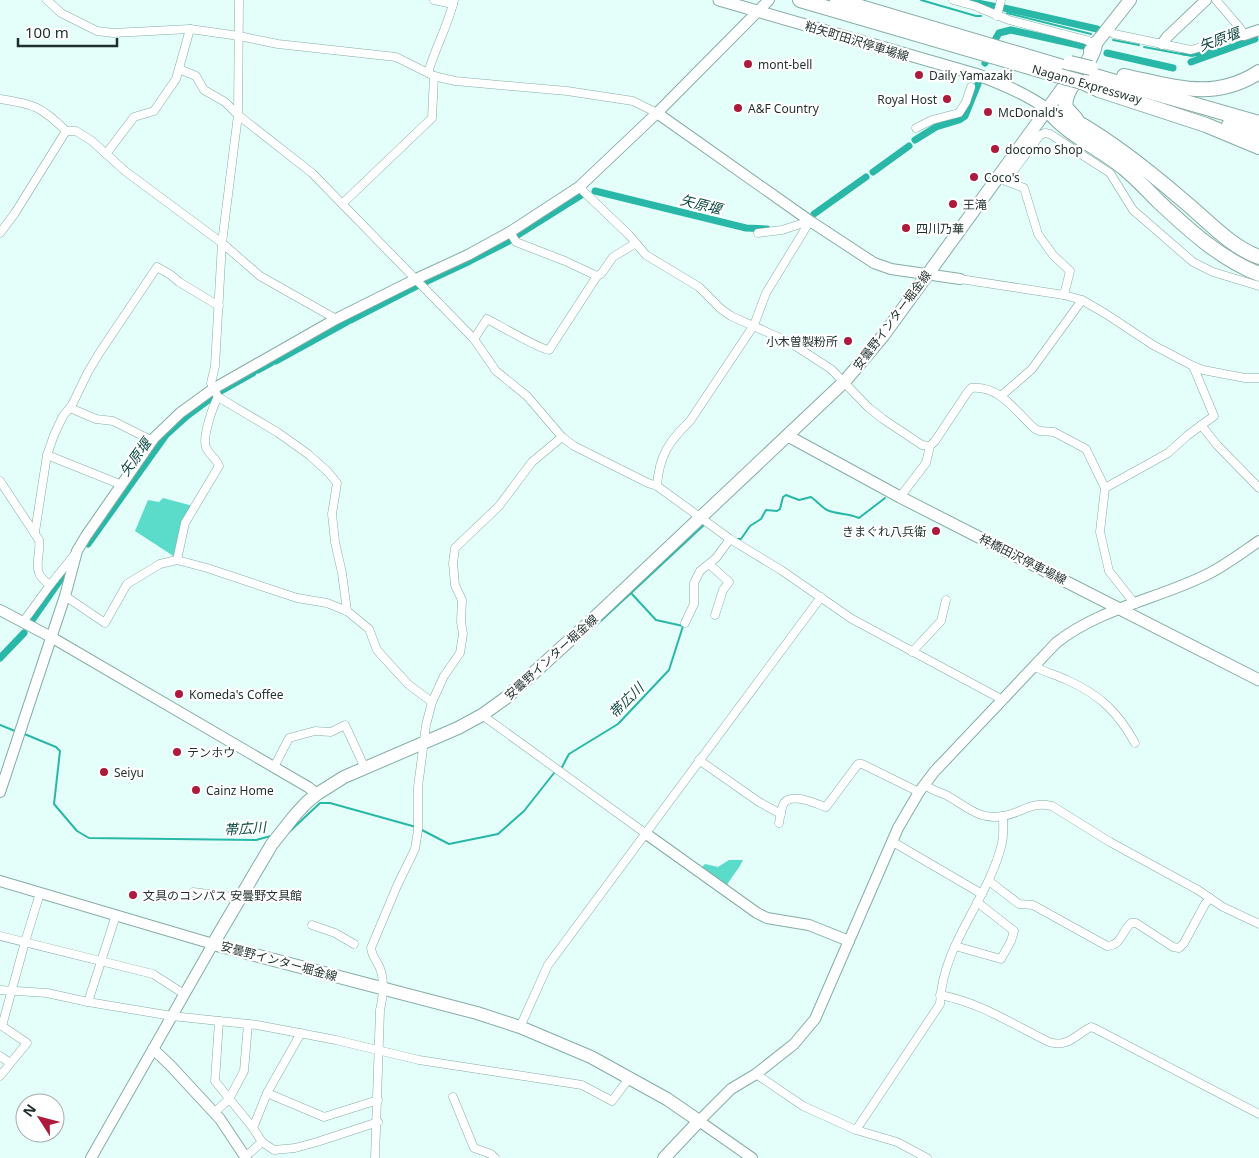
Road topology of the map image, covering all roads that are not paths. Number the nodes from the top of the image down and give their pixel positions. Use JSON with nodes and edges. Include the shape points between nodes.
{"nodes":[{"id":1,"x":47,"y":0,"type":"edge"},
{"id":2,"x":239,"y":0,"type":"edge"},
{"id":3,"x":434,"y":0,"type":"edge"},
{"id":4,"x":719,"y":0,"type":"edge"},
{"id":5,"x":769,"y":0,"type":"edge"},
{"id":6,"x":800,"y":0,"type":"edge"},
{"id":7,"x":837,"y":0,"type":"edge"},
{"id":8,"x":953,"y":0,"type":"edge"},
{"id":9,"x":1001,"y":0,"type":"edge"},
{"id":10,"x":1130,"y":0,"type":"edge"},
{"id":11,"x":1206,"y":0,"type":"edge"},
{"id":12,"x":1216,"y":0,"type":"edge"},
{"id":13,"x":453,"y":2,"type":"edge"},
{"id":14,"x":757,"y":11,"type":"junction"},
{"id":15,"x":997,"y":16,"type":"junction"},
{"id":16,"x":190,"y":29,"type":"junction"},
{"id":17,"x":1106,"y":30,"type":"junction"},
{"id":18,"x":1259,"y":30,"type":"edge"},
{"id":19,"x":1244,"y":35,"type":"junction"},
{"id":20,"x":238,"y":36,"type":"junction"},
{"id":21,"x":1095,"y":44,"type":"junction"},
{"id":22,"x":1162,"y":44,"type":"junction"},
{"id":23,"x":179,"y":69,"type":"junction"},
{"id":24,"x":1066,"y":69,"type":"junction"},
{"id":25,"x":1259,"y":72,"type":"edge"},
{"id":26,"x":431,"y":74,"type":"junction"},
{"id":27,"x":1087,"y":75,"type":"junction"},
{"id":28,"x":971,"y":87,"type":"dead end"},
{"id":29,"x":0,"y":99,"type":"edge"},
{"id":30,"x":1047,"y":109,"type":"junction"},
{"id":31,"x":657,"y":113,"type":"junction"},
{"id":32,"x":238,"y":115,"type":"junction"},
{"id":33,"x":1259,"y":124,"type":"edge"},
{"id":34,"x":916,"y":128,"type":"dead end"},
{"id":35,"x":66,"y":131,"type":"junction"},
{"id":36,"x":1259,"y":134,"type":"edge"},
{"id":37,"x":1105,"y":141,"type":"junction"},
{"id":38,"x":1259,"y":147,"type":"edge"},
{"id":39,"x":106,"y":154,"type":"junction"},
{"id":40,"x":1003,"y":178,"type":"junction"},
{"id":41,"x":580,"y":187,"type":"junction"},
{"id":42,"x":342,"y":204,"type":"junction"},
{"id":43,"x":810,"y":221,"type":"junction"},
{"id":44,"x":1218,"y":230,"type":"junction"},
{"id":45,"x":510,"y":232,"type":"junction"},
{"id":46,"x":0,"y":233,"type":"edge"},
{"id":47,"x":758,"y":233,"type":"dead end"},
{"id":48,"x":222,"y":243,"type":"junction"},
{"id":49,"x":636,"y":243,"type":"junction"},
{"id":50,"x":1259,"y":247,"type":"edge"},
{"id":51,"x":1216,"y":250,"type":"junction"},
{"id":52,"x":1259,"y":257,"type":"edge"},
{"id":53,"x":1259,"y":265,"type":"edge"},
{"id":54,"x":1259,"y":274,"type":"edge"},
{"id":55,"x":927,"y":275,"type":"junction"},
{"id":56,"x":597,"y":276,"type":"junction"},
{"id":57,"x":416,"y":279,"type":"junction"},
{"id":58,"x":960,"y":279,"type":"joint"},
{"id":59,"x":1259,"y":286,"type":"edge"},
{"id":60,"x":1064,"y":295,"type":"junction"},
{"id":61,"x":1082,"y":300,"type":"junction"},
{"id":62,"x":219,"y":306,"type":"junction"},
{"id":63,"x":336,"y":319,"type":"junction"},
{"id":64,"x":754,"y":325,"type":"junction"},
{"id":65,"x":474,"y":339,"type":"junction"},
{"id":66,"x":1193,"y":366,"type":"junction"},
{"id":67,"x":1259,"y":378,"type":"edge"},
{"id":68,"x":844,"y":381,"type":"junction"},
{"id":69,"x":215,"y":393,"type":"junction"},
{"id":70,"x":1001,"y":396,"type":"junction"},
{"id":71,"x":70,"y":408,"type":"junction"},
{"id":72,"x":1201,"y":425,"type":"junction"},
{"id":73,"x":788,"y":436,"type":"junction"},
{"id":74,"x":562,"y":437,"type":"junction"},
{"id":75,"x":153,"y":441,"type":"junction"},
{"id":76,"x":930,"y":446,"type":"junction"},
{"id":77,"x":47,"y":455,"type":"junction"},
{"id":78,"x":0,"y":481,"type":"edge"},
{"id":79,"x":122,"y":485,"type":"junction"},
{"id":80,"x":657,"y":486,"type":"junction"},
{"id":81,"x":1105,"y":488,"type":"junction"},
{"id":82,"x":1259,"y":488,"type":"edge"},
{"id":83,"x":900,"y":497,"type":"junction"},
{"id":84,"x":702,"y":517,"type":"junction"},
{"id":85,"x":35,"y":532,"type":"junction"},
{"id":86,"x":730,"y":539,"type":"junction"},
{"id":87,"x":1259,"y":541,"type":"edge"},
{"id":88,"x":77,"y":551,"type":"junction"},
{"id":89,"x":177,"y":560,"type":"junction"},
{"id":90,"x":709,"y":564,"type":"junction"},
{"id":91,"x":50,"y":585,"type":"junction"},
{"id":92,"x":65,"y":596,"type":"junction"},
{"id":93,"x":820,"y":597,"type":"junction"},
{"id":94,"x":946,"y":600,"type":"dead end"},
{"id":95,"x":1134,"y":604,"type":"junction"},
{"id":96,"x":1121,"y":609,"type":"junction"},
{"id":97,"x":0,"y":610,"type":"edge"},
{"id":98,"x":346,"y":611,"type":"junction"},
{"id":99,"x":715,"y":615,"type":"dead end"},
{"id":100,"x":23,"y":622,"type":"junction"},
{"id":101,"x":685,"y":623,"type":"dead end"},
{"id":102,"x":51,"y":637,"type":"junction"},
{"id":103,"x":912,"y":652,"type":"junction"},
{"id":104,"x":1034,"y":666,"type":"junction"},
{"id":105,"x":1259,"y":680,"type":"edge"},
{"id":106,"x":1003,"y":700,"type":"junction"},
{"id":107,"x":432,"y":702,"type":"junction"},
{"id":108,"x":482,"y":715,"type":"junction"},
{"id":109,"x":425,"y":743,"type":"junction"},
{"id":110,"x":1135,"y":743,"type":"dead end"},
{"id":111,"x":700,"y":760,"type":"junction"},
{"id":112,"x":274,"y":767,"type":"junction"},
{"id":113,"x":365,"y":768,"type":"junction"},
{"id":114,"x":922,"y":789,"type":"junction"},
{"id":115,"x":0,"y":792,"type":"edge"},
{"id":116,"x":317,"y":794,"type":"junction"},
{"id":117,"x":781,"y":814,"type":"junction"},
{"id":118,"x":1003,"y":816,"type":"junction"},
{"id":119,"x":779,"y":823,"type":"dead end"},
{"id":120,"x":645,"y":833,"type":"junction"},
{"id":121,"x":893,"y":842,"type":"junction"},
{"id":122,"x":0,"y":881,"type":"edge"},
{"id":123,"x":989,"y":881,"type":"junction"},
{"id":124,"x":193,"y":892,"type":"dead end"},
{"id":125,"x":40,"y":893,"type":"junction"},
{"id":126,"x":982,"y":894,"type":"junction"},
{"id":127,"x":240,"y":898,"type":"junction"},
{"id":128,"x":1210,"y":898,"type":"junction"},
{"id":129,"x":977,"y":902,"type":"junction"},
{"id":130,"x":116,"y":915,"type":"junction"},
{"id":131,"x":1259,"y":924,"type":"edge"},
{"id":132,"x":312,"y":925,"type":"dead end"},
{"id":133,"x":0,"y":936,"type":"edge"},
{"id":134,"x":849,"y":941,"type":"junction"},
{"id":135,"x":25,"y":942,"type":"junction"},
{"id":136,"x":213,"y":944,"type":"junction"},
{"id":137,"x":354,"y":944,"type":"dead end"},
{"id":138,"x":955,"y":946,"type":"junction"},
{"id":139,"x":102,"y":961,"type":"junction"},
{"id":140,"x":382,"y":988,"type":"junction"},
{"id":141,"x":0,"y":990,"type":"edge"},
{"id":142,"x":11,"y":990,"type":"junction"},
{"id":143,"x":184,"y":994,"type":"junction"},
{"id":144,"x":940,"y":995,"type":"junction"},
{"id":145,"x":88,"y":1002,"type":"junction"},
{"id":146,"x":172,"y":1016,"type":"junction"},
{"id":147,"x":219,"y":1021,"type":"junction"},
{"id":148,"x":248,"y":1024,"type":"junction"},
{"id":149,"x":520,"y":1028,"type":"junction"},
{"id":150,"x":301,"y":1033,"type":"junction"},
{"id":151,"x":153,"y":1049,"type":"junction"},
{"id":152,"x":379,"y":1050,"type":"junction"},
{"id":153,"x":0,"y":1056,"type":"edge"},
{"id":154,"x":10,"y":1063,"type":"junction"},
{"id":155,"x":756,"y":1074,"type":"junction"},
{"id":156,"x":0,"y":1076,"type":"edge"},
{"id":157,"x":630,"y":1077,"type":"junction"},
{"id":158,"x":267,"y":1092,"type":"junction"},
{"id":159,"x":453,"y":1097,"type":"dead end"},
{"id":160,"x":229,"y":1099,"type":"junction"},
{"id":161,"x":378,"y":1100,"type":"junction"},
{"id":162,"x":214,"y":1113,"type":"junction"},
{"id":163,"x":1259,"y":1114,"type":"edge"},
{"id":164,"x":699,"y":1121,"type":"junction"},
{"id":165,"x":378,"y":1122,"type":"junction"},
{"id":166,"x":252,"y":1128,"type":"junction"},
{"id":167,"x":856,"y":1130,"type":"junction"},
{"id":168,"x":262,"y":1142,"type":"junction"},
{"id":169,"x":923,"y":1157,"type":"edge"},
{"id":170,"x":91,"y":1158,"type":"edge"},
{"id":171,"x":245,"y":1158,"type":"edge"},
{"id":172,"x":375,"y":1158,"type":"edge"},
{"id":173,"x":495,"y":1158,"type":"edge"},
{"id":174,"x":664,"y":1158,"type":"edge"},
{"id":175,"x":752,"y":1158,"type":"edge"}],
"edges":[{"from":1,"to":16,"type":"street","via":[[61,13],[97,31]]},
{"from":2,"to":20,"type":"street"},
{"from":3,"to":13,"type":"street"},
{"from":4,"to":14,"type":"main road","name":"粕矢町田沢停車場線"},
{"from":5,"to":14,"type":"street"},
{"from":6,"to":24,"type":"highway","name":"Nagano Expressway"},
{"from":7,"to":24,"type":"highway"},
{"from":8,"to":15,"type":"street"},
{"from":9,"to":15,"type":"street"},
{"from":10,"to":17,"type":"main road","name":"安曇野インター堀金線"},
{"from":11,"to":22,"type":"street"},
{"from":12,"to":19,"type":"street"},
{"from":13,"to":26,"type":"street","via":[[435,50]]},
{"from":14,"to":30,"type":"main road","name":"粕矢町田沢停車場線","via":[[988,79],[1031,98]]},
{"from":14,"to":31,"type":"street"},
{"from":15,"to":21,"type":"street"},
{"from":16,"to":20,"type":"street"},
{"from":16,"to":23,"type":"street"},
{"from":17,"to":21,"type":"main road","name":"安曇野インター堀金線"},
{"from":17,"to":22,"type":"street"},
{"from":18,"to":19,"type":"street"},
{"from":19,"to":22,"type":"street","via":[[1194,50]]},
{"from":20,"to":26,"type":"street","via":[[278,44],[396,57]]},
{"from":20,"to":32,"type":"street"},
{"from":21,"to":30,"type":"main road","name":"安曇野インター堀金線"},
{"from":21,"to":37,"type":"highway","via":[[1091,58],[1065,103],[1069,112]]},
{"from":23,"to":32,"type":"street","via":[[196,76],[204,90],[222,99]]},
{"from":23,"to":39,"type":"street","via":[[176,79],[154,111],[134,118]]},
{"from":24,"to":27,"type":"highway","bridge":true},
{"from":25,"to":27,"type":"highway","via":[[1236,84],[1206,90]]},
{"from":26,"to":31,"type":"street","via":[[456,81],[633,101]]},
{"from":26,"to":42,"type":"street","via":[[432,118]]},
{"from":27,"to":33,"type":"highway","name":"Nagano Expressway"},
{"from":27,"to":36,"type":"highway","name":"Nagano Expressway"},
{"from":27,"to":38,"type":"highway","via":[[1099,90],[1206,125]]},
{"from":28,"to":34,"type":"street","via":[[960,113]]},
{"from":29,"to":35,"type":"street","via":[[39,108]]},
{"from":30,"to":37,"type":"highway","via":[[1068,117]]},
{"from":30,"to":40,"type":"main road","name":"安曇野インター堀金線"},
{"from":30,"to":51,"type":"highway","via":[[1063,125],[1126,170]]},
{"from":31,"to":41,"type":"street"},
{"from":31,"to":43,"type":"street"},
{"from":32,"to":42,"type":"street","via":[[312,173]]},
{"from":32,"to":48,"type":"street"},
{"from":35,"to":39,"type":"street","via":[[76,131]]},
{"from":35,"to":46,"type":"street"},
{"from":37,"to":44,"type":"highway","via":[[1169,188]]},
{"from":39,"to":48,"type":"street"},
{"from":40,"to":55,"type":"main road","name":"安曇野インター堀金線"},
{"from":40,"to":59,"type":"street","via":[[1040,135],[1050,134],[1110,174],[1133,210],[1193,262],[1212,272]]},
{"from":40,"to":60,"type":"street","via":[[1024,188],[1038,234],[1070,271]]},
{"from":41,"to":45,"type":"street"},
{"from":41,"to":49,"type":"street"},
{"from":42,"to":57,"type":"street"},
{"from":43,"to":47,"type":"street"},
{"from":43,"to":55,"type":"street","via":[[874,263]]},
{"from":43,"to":64,"type":"street","via":[[766,293]]},
{"from":44,"to":50,"type":"highway"},
{"from":44,"to":52,"type":"highway"},
{"from":45,"to":56,"type":"street","via":[[516,242]]},
{"from":45,"to":57,"type":"street","via":[[468,256]]},
{"from":48,"to":62,"type":"street"},
{"from":48,"to":63,"type":"street","via":[[260,276]]},
{"from":49,"to":56,"type":"street","via":[[613,257]]},
{"from":49,"to":64,"type":"street","via":[[646,255],[699,287],[731,316]]},
{"from":51,"to":53,"type":"highway"},
{"from":51,"to":54,"type":"highway"},
{"from":55,"to":58,"type":"street"},
{"from":55,"to":68,"type":"main road","name":"安曇野インター堀金線","via":[[883,336]]},
{"from":56,"to":65,"type":"street","via":[[549,350],[543,350],[487,318]]},
{"from":57,"to":63,"type":"street"},
{"from":57,"to":65,"type":"street"},
{"from":58,"to":60,"type":"street"},
{"from":60,"to":61,"type":"street"},
{"from":61,"to":66,"type":"street"},
{"from":61,"to":70,"type":"street","via":[[1032,369]]},
{"from":62,"to":69,"type":"street","via":[[211,383]]},
{"from":62,"to":71,"type":"street","via":[[157,268],[100,352]]},
{"from":63,"to":69,"type":"street"},
{"from":64,"to":68,"type":"street","via":[[790,342]]},
{"from":64,"to":80,"type":"street","via":[[690,422],[663,453]]},
{"from":65,"to":74,"type":"street","via":[[496,371],[527,396]]},
{"from":66,"to":67,"type":"street","via":[[1245,378]]},
{"from":66,"to":72,"type":"street","via":[[1214,416]]},
{"from":68,"to":73,"type":"main road","name":"安曇野インター堀金線"},
{"from":68,"to":76,"type":"street","via":[[883,419],[922,445]]},
{"from":69,"to":75,"type":"street","via":[[180,414]]},
{"from":69,"to":89,"type":"street","via":[[204,444],[220,466],[185,524]]},
{"from":69,"to":98,"type":"street","via":[[308,454],[337,483],[332,514]]},
{"from":70,"to":76,"type":"street","via":[[992,390],[971,388]]},
{"from":70,"to":81,"type":"street","via":[[1035,429],[1054,432],[1086,449]]},
{"from":71,"to":75,"type":"street","via":[[96,419],[112,421]]},
{"from":71,"to":77,"type":"street","via":[[54,435]]},
{"from":72,"to":81,"type":"street","via":[[1168,453]]},
{"from":72,"to":82,"type":"street"},
{"from":73,"to":83,"type":"main road","name":"梓橋田沢停車場線"},
{"from":73,"to":84,"type":"main road","name":"安曇野インター堀金線"},
{"from":74,"to":80,"type":"street"},
{"from":74,"to":107,"type":"street","via":[[532,462],[499,506],[455,548],[463,634],[460,653]]},
{"from":75,"to":79,"type":"street"},
{"from":76,"to":83,"type":"street","via":[[926,463]]},
{"from":77,"to":79,"type":"street"},
{"from":77,"to":85,"type":"street"},
{"from":78,"to":85,"type":"street"},
{"from":79,"to":88,"type":"street"},
{"from":80,"to":84,"type":"street"},
{"from":81,"to":95,"type":"street","via":[[1100,532],[1106,561],[1109,571]]},
{"from":83,"to":96,"type":"main road","name":"梓橋田沢停車場線"},
{"from":84,"to":86,"type":"street"},
{"from":84,"to":108,"type":"main road","name":"安曇野インター堀金線","via":[[522,685]]},
{"from":85,"to":91,"type":"street","via":[[40,548],[39,574]]},
{"from":86,"to":90,"type":"street"},
{"from":86,"to":93,"type":"street"},
{"from":87,"to":95,"type":"street","via":[[1210,573]]},
{"from":88,"to":91,"type":"street"},
{"from":88,"to":92,"type":"street"},
{"from":89,"to":92,"type":"street","via":[[160,564],[127,584],[105,623]]},
{"from":89,"to":98,"type":"street"},
{"from":90,"to":99,"type":"street","via":[[729,582]]},
{"from":90,"to":101,"type":"street","via":[[700,571],[694,583],[694,604]]},
{"from":91,"to":100,"type":"street"},
{"from":92,"to":102,"type":"street"},
{"from":93,"to":103,"type":"street"},
{"from":93,"to":111,"type":"street"},
{"from":94,"to":103,"type":"street","via":[[941,621]]},
{"from":95,"to":96,"type":"street"},
{"from":96,"to":104,"type":"street","via":[[1072,630]]},
{"from":96,"to":105,"type":"main road","name":"梓橋田沢停車場線"},
{"from":97,"to":100,"type":"street"},
{"from":98,"to":107,"type":"street","via":[[369,630],[377,650],[391,666]]},
{"from":100,"to":102,"type":"street"},
{"from":102,"to":112,"type":"street"},
{"from":102,"to":115,"type":"street"},
{"from":103,"to":106,"type":"street"},
{"from":104,"to":106,"type":"street"},
{"from":104,"to":110,"type":"street","via":[[1068,681],[1108,705]]},
{"from":106,"to":114,"type":"street","via":[[948,756]]},
{"from":107,"to":109,"type":"street"},
{"from":108,"to":109,"type":"main road","name":"安曇野インター堀金線"},
{"from":108,"to":120,"type":"street"},
{"from":109,"to":113,"type":"main road","name":"安曇野インター堀金線"},
{"from":109,"to":140,"type":"street","via":[[418,788],[416,849],[371,948],[380,968]]},
{"from":111,"to":117,"type":"street"},
{"from":111,"to":120,"type":"street"},
{"from":112,"to":113,"type":"street","via":[[289,738],[315,731],[331,732],[346,725]]},
{"from":112,"to":116,"type":"street"},
{"from":113,"to":116,"type":"main road","name":"安曇野インター堀金線"},
{"from":114,"to":117,"type":"street","via":[[858,764],[826,807],[796,798],[784,803]]},
{"from":114,"to":118,"type":"street","via":[[945,795],[978,815]]},
{"from":114,"to":121,"type":"street"},
{"from":116,"to":127,"type":"main road","name":"安曇野インター堀金線","via":[[283,830]]},
{"from":117,"to":119,"type":"street"},
{"from":118,"to":123,"type":"street","via":[[1003,841]]},
{"from":118,"to":128,"type":"street","via":[[1034,805],[1052,806]]},
{"from":120,"to":134,"type":"street","via":[[757,914],[809,925]]},
{"from":120,"to":149,"type":"street","via":[[548,964]]},
{"from":121,"to":126,"type":"street"},
{"from":121,"to":134,"type":"street"},
{"from":122,"to":125,"type":"street"},
{"from":123,"to":126,"type":"street"},
{"from":123,"to":128,"type":"street","via":[[1019,904],[1033,905],[1107,946],[1117,944],[1127,926],[1136,923],[1172,947],[1179,948]]},
{"from":124,"to":127,"type":"street"},
{"from":125,"to":130,"type":"street"},
{"from":125,"to":135,"type":"street"},
{"from":126,"to":129,"type":"street"},
{"from":127,"to":136,"type":"main road","name":"安曇野インター堀金線"},
{"from":128,"to":131,"type":"street"},
{"from":129,"to":138,"type":"street"},
{"from":129,"to":138,"type":"street","via":[[1014,931],[1011,941],[1001,959]]},
{"from":130,"to":136,"type":"street"},
{"from":130,"to":139,"type":"street"},
{"from":132,"to":137,"type":"street"},
{"from":133,"to":135,"type":"street"},
{"from":134,"to":155,"type":"street","via":[[815,1019],[794,1044]]},
{"from":135,"to":139,"type":"street"},
{"from":135,"to":142,"type":"street"},
{"from":136,"to":140,"type":"main road","name":"安曇野インター堀金線"},
{"from":136,"to":143,"type":"street"},
{"from":138,"to":144,"type":"street"},
{"from":139,"to":143,"type":"street","via":[[153,974]]},
{"from":139,"to":145,"type":"street"},
{"from":140,"to":149,"type":"main road","name":"安曇野インター堀金線"},
{"from":140,"to":152,"type":"street"},
{"from":141,"to":142,"type":"street"},
{"from":142,"to":145,"type":"street"},
{"from":142,"to":154,"type":"street","via":[[2,1026],[26,1043]]},
{"from":143,"to":146,"type":"street"},
{"from":144,"to":163,"type":"street","via":[[988,1010],[1057,1044],[1064,1044],[1091,1027],[1096,1028]]},
{"from":144,"to":167,"type":"street","via":[[940,1004]]},
{"from":145,"to":146,"type":"street"},
{"from":146,"to":147,"type":"street"},
{"from":146,"to":151,"type":"street"},
{"from":147,"to":148,"type":"street"},
{"from":147,"to":160,"type":"street","via":[[214,1081]]},
{"from":148,"to":150,"type":"street"},
{"from":148,"to":160,"type":"street","via":[[244,1070]]},
{"from":149,"to":157,"type":"main road","name":"安曇野インター堀金線"},
{"from":150,"to":152,"type":"street"},
{"from":150,"to":158,"type":"street"},
{"from":151,"to":162,"type":"street"},
{"from":151,"to":170,"type":"street"},
{"from":152,"to":157,"type":"street","via":[[419,1060],[582,1085],[612,1101]]},
{"from":152,"to":161,"type":"street"},
{"from":153,"to":154,"type":"street"},
{"from":154,"to":156,"type":"street"},
{"from":155,"to":164,"type":"street","via":[[731,1089]]},
{"from":155,"to":167,"type":"street","via":[[804,1106]]},
{"from":157,"to":164,"type":"main road","name":"安曇野インター堀金線"},
{"from":158,"to":161,"type":"street","via":[[324,1117]]},
{"from":158,"to":166,"type":"street"},
{"from":159,"to":173,"type":"street","via":[[474,1148]]},
{"from":160,"to":162,"type":"street"},
{"from":160,"to":166,"type":"street"},
{"from":161,"to":165,"type":"street"},
{"from":162,"to":171,"type":"street"},
{"from":164,"to":174,"type":"main road"},
{"from":164,"to":175,"type":"street"},
{"from":165,"to":168,"type":"street","via":[[295,1148],[274,1150]]},
{"from":165,"to":172,"type":"street"},
{"from":166,"to":168,"type":"street"},
{"from":167,"to":169,"type":"street","via":[[897,1142]]},
{"from":168,"to":171,"type":"street"}]}
